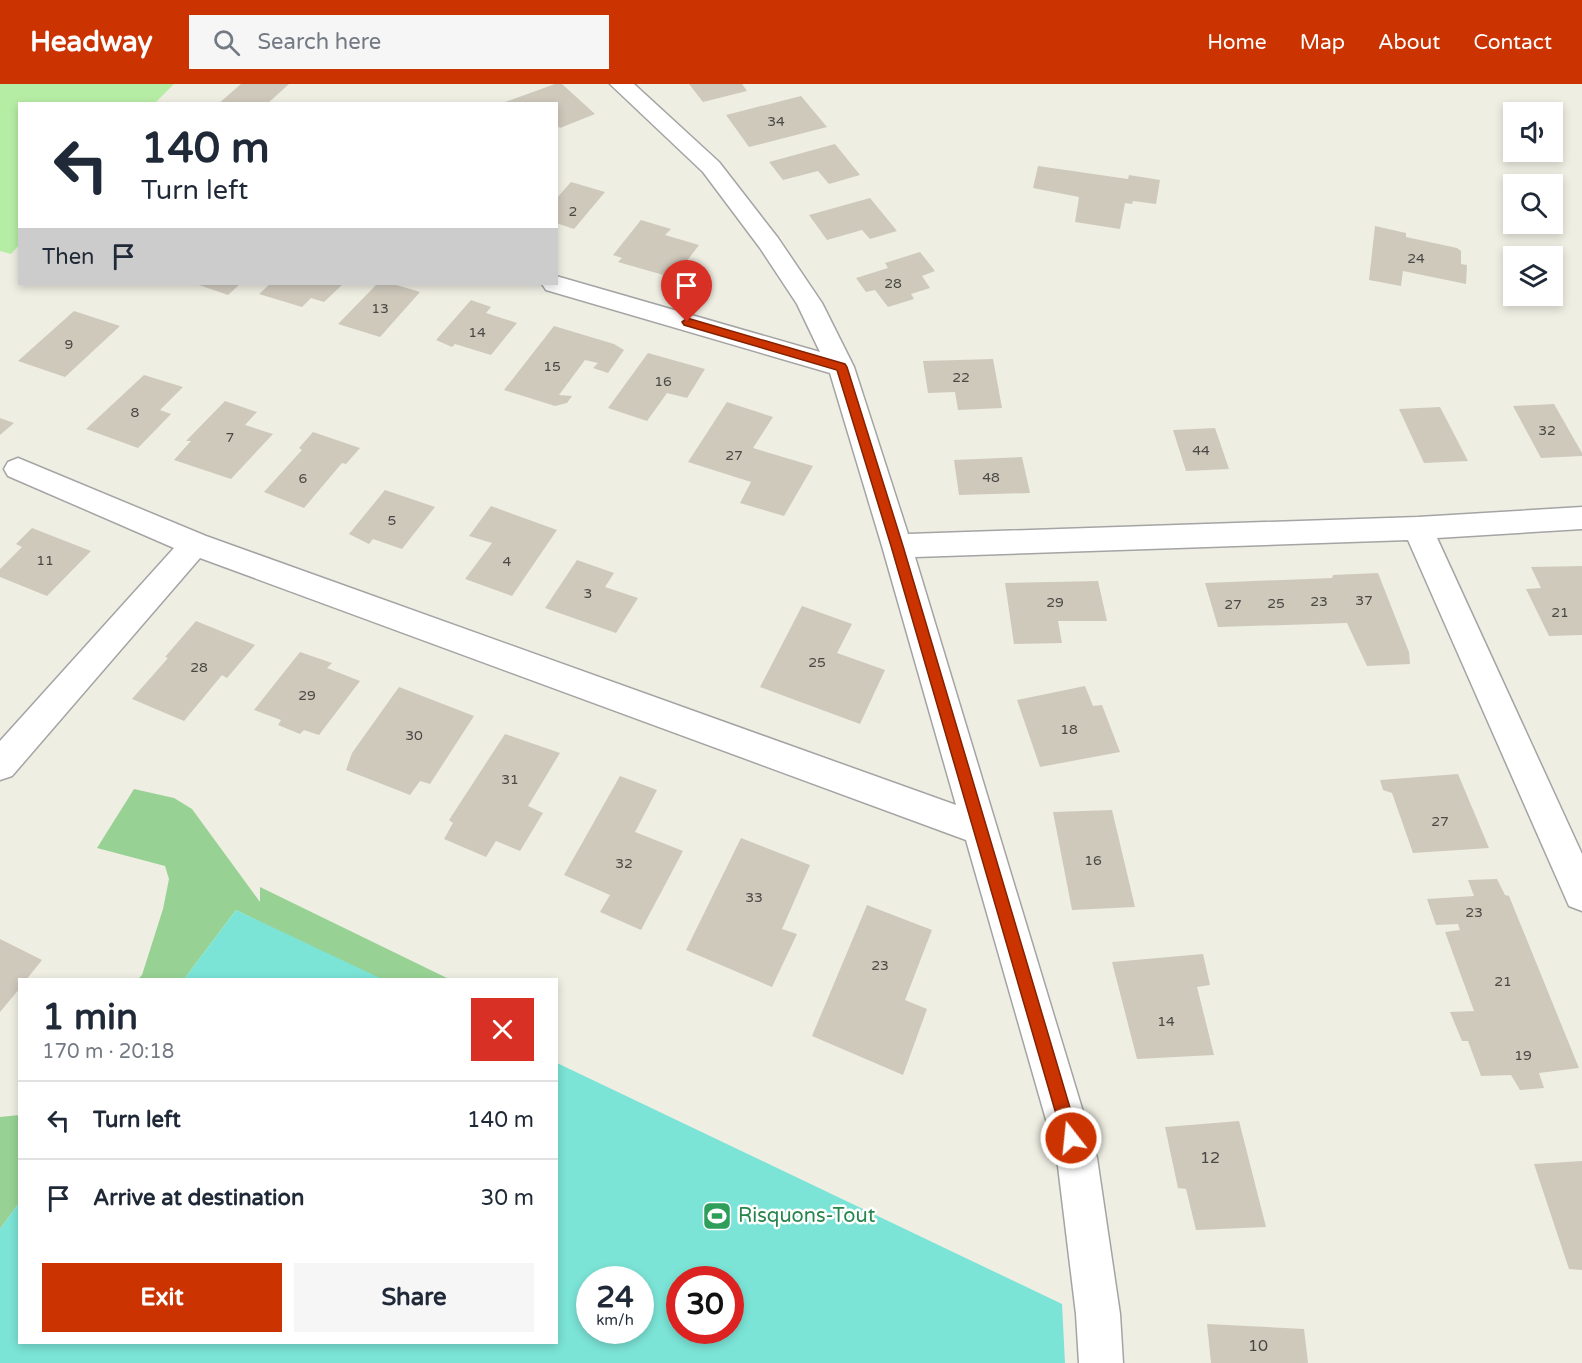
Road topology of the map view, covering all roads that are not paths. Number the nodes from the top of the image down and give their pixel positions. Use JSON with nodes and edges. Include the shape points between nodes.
{"nodes":[{"id":1,"x":621,"y":84,"type":"edge"},
{"id":2,"x":558,"y":285,"type":"edge"},
{"id":3,"x":842,"y":367,"type":"junction"},
{"id":4,"x":18,"y":469,"type":"dead end"},
{"id":5,"x":1582,"y":518,"type":"edge"},
{"id":6,"x":1418,"y":528,"type":"junction"},
{"id":7,"x":195,"y":544,"type":"junction"},
{"id":8,"x":897,"y":546,"type":"junction"},
{"id":9,"x":0,"y":765,"type":"edge"},
{"id":10,"x":979,"y":829,"type":"junction"},
{"id":11,"x":1582,"y":894,"type":"edge"},
{"id":12,"x":1101,"y":1363,"type":"edge"}],
"edges":[{"from":1,"to":3,"type":"street","via":[[711,167],[809,303]]},
{"from":2,"to":3,"type":"street"},
{"from":3,"to":8,"type":"street"},
{"from":4,"to":7,"type":"street"},
{"from":5,"to":6,"type":"street"},
{"from":6,"to":8,"type":"street"},
{"from":6,"to":11,"type":"street"},
{"from":7,"to":9,"type":"street"},
{"from":7,"to":10,"type":"street"},
{"from":8,"to":10,"type":"street"},
{"from":10,"to":12,"type":"street","via":[[1077,1158]]}]}
